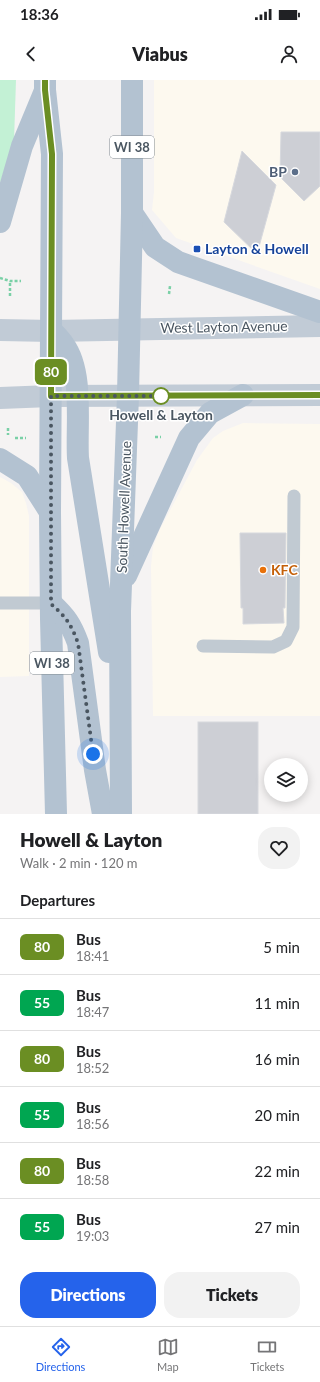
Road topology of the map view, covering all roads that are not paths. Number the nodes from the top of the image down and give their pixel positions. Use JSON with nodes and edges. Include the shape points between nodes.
{"nodes":[{"id":1,"x":132,"y":80,"type":"edge"},
{"id":2,"x":45,"y":85,"type":"edge"},
{"id":3,"x":132,"y":213,"type":"junction"},
{"id":4,"x":0,"y":222,"type":"edge"},
{"id":5,"x":320,"y":312,"type":"edge"},
{"id":6,"x":320,"y":326,"type":"edge"},
{"id":7,"x":129,"y":329,"type":"junction"},
{"id":8,"x":0,"y":330,"type":"edge"},
{"id":9,"x":52,"y":331,"type":"junction"},
{"id":10,"x":320,"y":395,"type":"edge"},
{"id":11,"x":51,"y":396,"type":"junction"},
{"id":12,"x":77,"y":396,"type":"junction"},
{"id":13,"x":128,"y":396,"type":"junction"},
{"id":14,"x":243,"y":396,"type":"junction"},
{"id":15,"x":0,"y":398,"type":"edge"},
{"id":16,"x":0,"y":459,"type":"edge"},
{"id":17,"x":294,"y":496,"type":"dead end"},
{"id":18,"x":50,"y":512,"type":"junction"},
{"id":19,"x":121,"y":586,"type":"junction"},
{"id":20,"x":0,"y":604,"type":"edge"},
{"id":21,"x":51,"y":604,"type":"junction"},
{"id":22,"x":203,"y":646,"type":"dead end"},
{"id":23,"x":120,"y":721,"type":"junction"},
{"id":24,"x":56,"y":814,"type":"edge"},
{"id":25,"x":103,"y":814,"type":"edge"},
{"id":26,"x":120,"y":814,"type":"edge"}],
"edges":[{"from":1,"to":3,"type":"main road","name":"South Howell Avenue","number":"WI 38"},
{"from":2,"to":4,"type":"main road","via":[[22,146]]},
{"from":2,"to":9,"type":"main road","number":"WI 38","via":[[52,154]]},
{"from":3,"to":5,"type":"main road","via":[[155,247],[178,262]]},
{"from":3,"to":7,"type":"main road","name":"South Howell Avenue","number":"WI 38"},
{"from":6,"to":7,"type":"main road","name":"West Layton Avenue"},
{"from":7,"to":9,"type":"main road","name":"West Layton Avenue"},
{"from":7,"to":13,"type":"main road","name":"South Howell Avenue","number":"WI 38"},
{"from":8,"to":9,"type":"main road","name":"West Layton Avenue"},
{"from":9,"to":11,"type":"main road","number":"WI 38"},
{"from":9,"to":12,"type":"main road","via":[[65,346],[75,369]]},
{"from":10,"to":14,"type":"main road"},
{"from":11,"to":12,"type":"main road"},
{"from":11,"to":15,"type":"main road"},
{"from":11,"to":18,"type":"main road","number":"WI 38"},
{"from":12,"to":13,"type":"main road"},
{"from":12,"to":23,"type":"main road","via":[[78,458]]},
{"from":13,"to":14,"type":"main road"},
{"from":13,"to":19,"type":"main road","name":"South Howell Avenue","number":"WI 38"},
{"from":14,"to":19,"type":"main road","via":[[210,413],[189,438]]},
{"from":16,"to":18,"type":"main road","via":[[27,476]]},
{"from":17,"to":22,"type":"lane","via":[[293,627],[286,641],[273,647]]},
{"from":18,"to":21,"type":"main road","number":"WI 38"},
{"from":19,"to":23,"type":"main road","name":"South Howell Avenue","number":"WI 38"},
{"from":20,"to":21,"type":"lane"},
{"from":21,"to":24,"type":"main road","number":"WI 38"},
{"from":21,"to":25,"type":"main road","via":[[64,615],[78,643]]},
{"from":23,"to":26,"type":"main road","name":"South Howell Avenue","number":"WI 38"}]}
